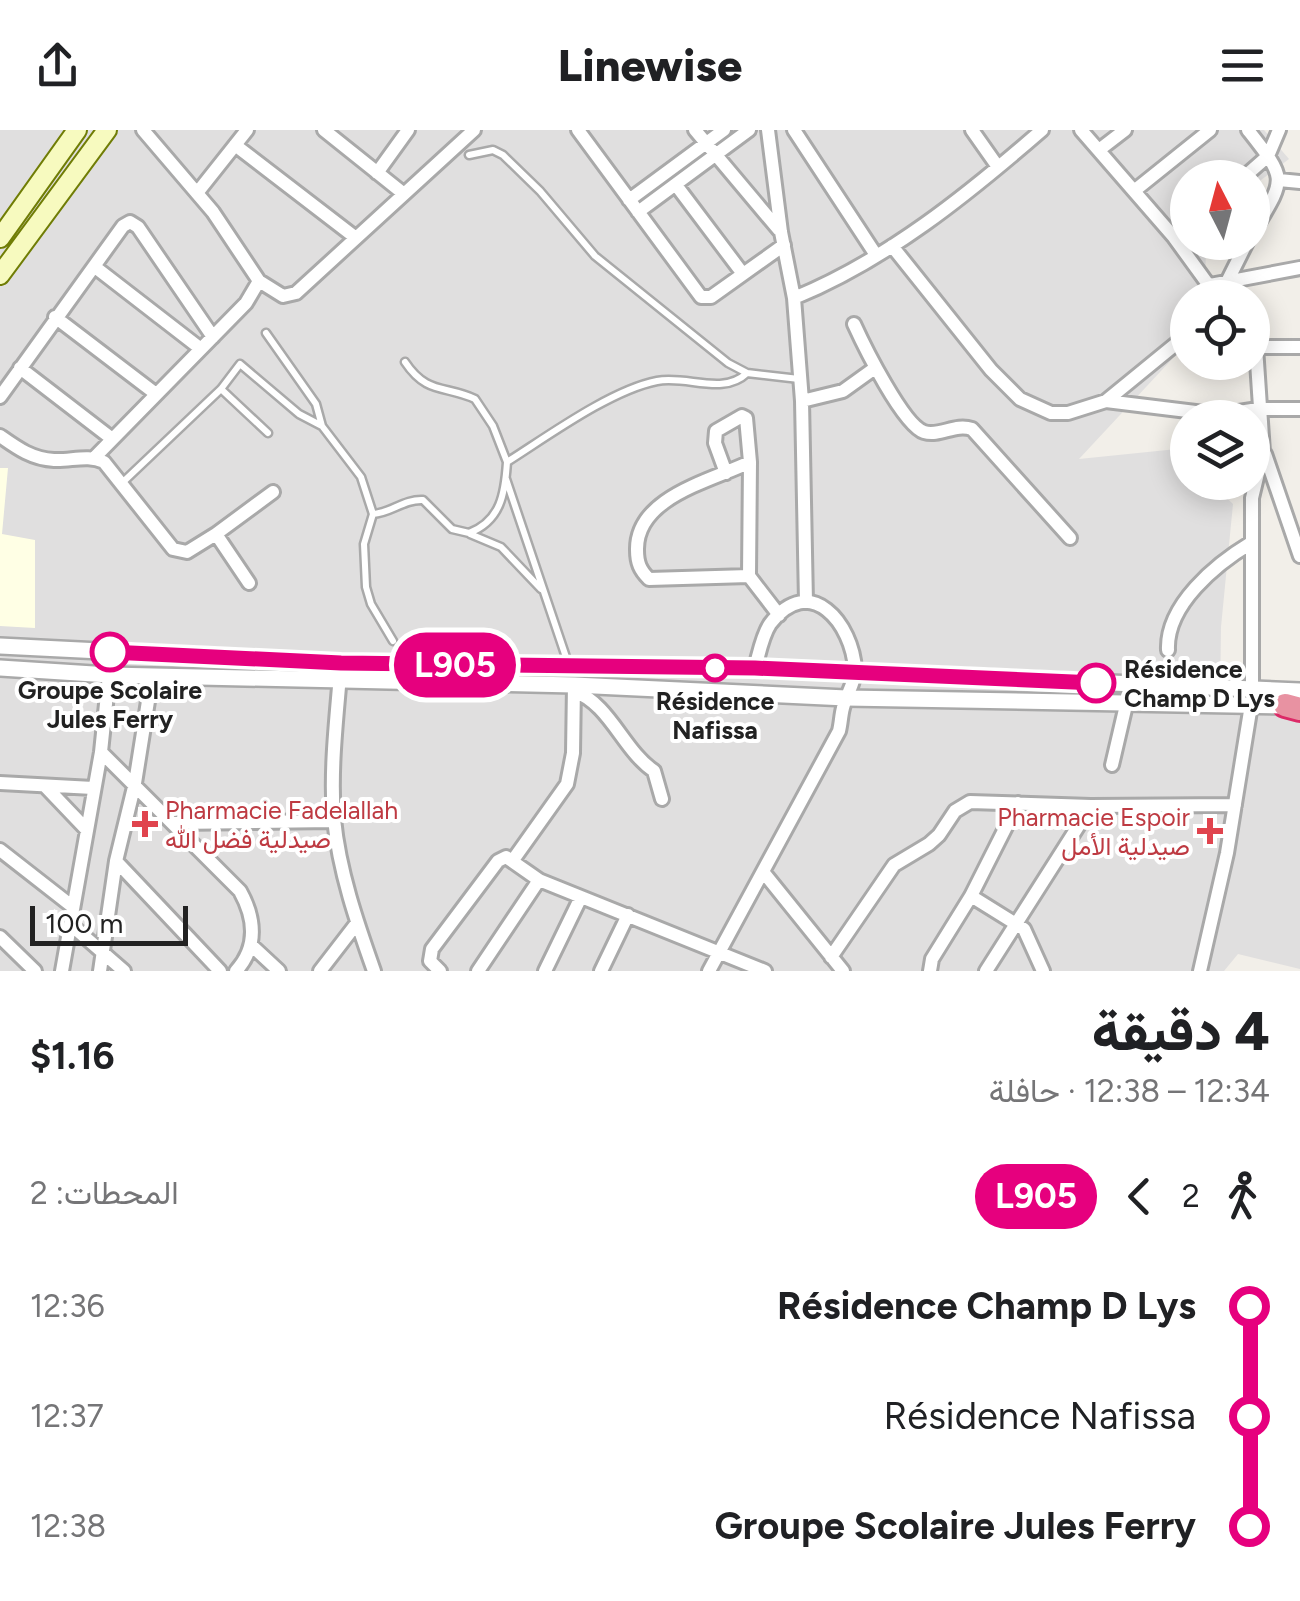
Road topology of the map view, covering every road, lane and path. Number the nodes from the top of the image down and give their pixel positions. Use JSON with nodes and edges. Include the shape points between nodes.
{"nodes":[{"id":1,"x":76,"y":130,"type":"edge"},
{"id":2,"x":108,"y":130,"type":"edge"},
{"id":3,"x":143,"y":130,"type":"edge"},
{"id":4,"x":247,"y":130,"type":"edge"},
{"id":5,"x":408,"y":130,"type":"edge"},
{"id":6,"x":474,"y":130,"type":"edge"},
{"id":7,"x":578,"y":130,"type":"edge"},
{"id":8,"x":695,"y":130,"type":"edge"},
{"id":9,"x":724,"y":130,"type":"edge"},
{"id":10,"x":749,"y":130,"type":"edge"},
{"id":11,"x":768,"y":130,"type":"edge"},
{"id":12,"x":794,"y":130,"type":"edge"},
{"id":13,"x":972,"y":130,"type":"edge"},
{"id":14,"x":1042,"y":130,"type":"edge"},
{"id":15,"x":1080,"y":130,"type":"edge"},
{"id":16,"x":1125,"y":130,"type":"edge"},
{"id":17,"x":1210,"y":130,"type":"edge"},
{"id":18,"x":1248,"y":130,"type":"edge"},
{"id":19,"x":1279,"y":130,"type":"edge"},
{"id":20,"x":328,"y":131,"type":"edge"},
{"id":21,"x":706,"y":144,"type":"junction"},
{"id":22,"x":234,"y":146,"type":"junction"},
{"id":23,"x":1100,"y":150,"type":"junction"},
{"id":24,"x":469,"y":155,"type":"dead end"},
{"id":25,"x":716,"y":156,"type":"junction"},
{"id":26,"x":1268,"y":156,"type":"junction"},
{"id":27,"x":1263,"y":160,"type":"edge"},
{"id":28,"x":998,"y":167,"type":"junction"},
{"id":29,"x":377,"y":172,"type":"junction"},
{"id":30,"x":1279,"y":180,"type":"junction"},
{"id":31,"x":1300,"y":182,"type":"edge"},
{"id":32,"x":676,"y":184,"type":"junction"},
{"id":33,"x":1134,"y":191,"type":"junction"},
{"id":34,"x":197,"y":192,"type":"junction"},
{"id":35,"x":404,"y":194,"type":"junction"},
{"id":36,"x":629,"y":200,"type":"junction"},
{"id":37,"x":1270,"y":203,"type":"edge"},
{"id":38,"x":638,"y":212,"type":"junction"},
{"id":39,"x":6,"y":215,"type":"edge"},
{"id":40,"x":1170,"y":233,"type":"edge"},
{"id":41,"x":0,"y":238,"type":"edge"},
{"id":42,"x":356,"y":238,"type":"junction"},
{"id":43,"x":782,"y":239,"type":"junction"},
{"id":44,"x":892,"y":246,"type":"junction"},
{"id":45,"x":876,"y":256,"type":"junction"},
{"id":46,"x":95,"y":267,"type":"junction"},
{"id":47,"x":1300,"y":268,"type":"edge"},
{"id":48,"x":744,"y":274,"type":"junction"},
{"id":49,"x":0,"y":275,"type":"edge"},
{"id":50,"x":1237,"y":280,"type":"edge"},
{"id":51,"x":259,"y":281,"type":"junction"},
{"id":52,"x":794,"y":298,"type":"junction"},
{"id":53,"x":55,"y":317,"type":"junction"},
{"id":54,"x":200,"y":319,"type":"junction"},
{"id":55,"x":854,"y":324,"type":"dead end"},
{"id":56,"x":266,"y":333,"type":"dead end"},
{"id":57,"x":182,"y":334,"type":"junction"},
{"id":58,"x":213,"y":337,"type":"junction"},
{"id":59,"x":1270,"y":346,"type":"edge"},
{"id":60,"x":1300,"y":347,"type":"edge"},
{"id":61,"x":202,"y":349,"type":"junction"},
{"id":62,"x":1170,"y":349,"type":"edge"},
{"id":63,"x":405,"y":362,"type":"dead end"},
{"id":64,"x":20,"y":368,"type":"junction"},
{"id":65,"x":875,"y":368,"type":"junction"},
{"id":66,"x":746,"y":374,"type":"junction"},
{"id":67,"x":800,"y":380,"type":"junction"},
{"id":68,"x":221,"y":389,"type":"junction"},
{"id":69,"x":156,"y":394,"type":"junction"},
{"id":70,"x":0,"y":397,"type":"edge"},
{"id":71,"x":802,"y":401,"type":"junction"},
{"id":72,"x":1106,"y":401,"type":"junction"},
{"id":73,"x":1170,"y":409,"type":"edge"},
{"id":74,"x":1270,"y":409,"type":"edge"},
{"id":75,"x":1300,"y":410,"type":"edge"},
{"id":76,"x":322,"y":426,"type":"junction"},
{"id":77,"x":268,"y":434,"type":"dead end"},
{"id":78,"x":0,"y":436,"type":"edge"},
{"id":79,"x":111,"y":438,"type":"junction"},
{"id":80,"x":95,"y":457,"type":"junction"},
{"id":81,"x":507,"y":462,"type":"junction"},
{"id":82,"x":750,"y":462,"type":"junction"},
{"id":83,"x":1270,"y":469,"type":"edge"},
{"id":84,"x":726,"y":473,"type":"junction"},
{"id":85,"x":506,"y":478,"type":"junction"},
{"id":86,"x":121,"y":484,"type":"junction"},
{"id":87,"x":273,"y":492,"type":"dead end"},
{"id":88,"x":1252,"y":500,"type":"edge"},
{"id":89,"x":373,"y":514,"type":"junction"},
{"id":90,"x":469,"y":533,"type":"junction"},
{"id":91,"x":216,"y":534,"type":"junction"},
{"id":92,"x":1070,"y":538,"type":"dead end"},
{"id":93,"x":1251,"y":543,"type":"junction"},
{"id":94,"x":1300,"y":556,"type":"edge"},
{"id":95,"x":750,"y":576,"type":"junction"},
{"id":96,"x":249,"y":583,"type":"dead end"},
{"id":97,"x":543,"y":591,"type":"junction"},
{"id":98,"x":806,"y":602,"type":"junction"},
{"id":99,"x":779,"y":616,"type":"junction"},
{"id":100,"x":393,"y":641,"type":"dead end"},
{"id":101,"x":0,"y":646,"type":"edge"},
{"id":102,"x":1168,"y":650,"type":"dead end"},
{"id":103,"x":570,"y":666,"type":"junction"},
{"id":104,"x":0,"y":668,"type":"edge"},
{"id":105,"x":755,"y":668,"type":"junction"},
{"id":106,"x":299,"y":670,"type":"junction"},
{"id":107,"x":340,"y":671,"type":"junction"},
{"id":108,"x":856,"y":674,"type":"junction"},
{"id":109,"x":109,"y":675,"type":"junction"},
{"id":110,"x":152,"y":676,"type":"junction"},
{"id":111,"x":574,"y":688,"type":"junction"},
{"id":112,"x":1251,"y":697,"type":"junction"},
{"id":113,"x":846,"y":698,"type":"junction"},
{"id":114,"x":1296,"y":703,"type":"edge"},
{"id":115,"x":1126,"y":705,"type":"junction"},
{"id":116,"x":101,"y":752,"type":"junction"},
{"id":117,"x":1112,"y":765,"type":"dead end"},
{"id":118,"x":135,"y":783,"type":"junction"},
{"id":119,"x":0,"y":784,"type":"edge"},
{"id":120,"x":46,"y":787,"type":"junction"},
{"id":121,"x":93,"y":788,"type":"junction"},
{"id":122,"x":662,"y":799,"type":"dead end"},
{"id":123,"x":1018,"y":803,"type":"junction"},
{"id":124,"x":1235,"y":805,"type":"junction"},
{"id":125,"x":1091,"y":806,"type":"junction"},
{"id":126,"x":334,"y":820,"type":"junction"},
{"id":127,"x":175,"y":824,"type":"junction"},
{"id":128,"x":87,"y":830,"type":"junction"},
{"id":129,"x":0,"y":850,"type":"edge"},
{"id":130,"x":514,"y":860,"type":"junction"},
{"id":131,"x":116,"y":861,"type":"junction"},
{"id":132,"x":764,"y":873,"type":"junction"},
{"id":133,"x":539,"y":880,"type":"junction"},
{"id":134,"x":971,"y":896,"type":"junction"},
{"id":135,"x":581,"y":897,"type":"junction"},
{"id":136,"x":73,"y":907,"type":"junction"},
{"id":137,"x":628,"y":915,"type":"junction"},
{"id":138,"x":1017,"y":922,"type":"junction"},
{"id":139,"x":357,"y":923,"type":"junction"},
{"id":140,"x":70,"y":924,"type":"junction"},
{"id":141,"x":1,"y":941,"type":"edge"},
{"id":142,"x":251,"y":945,"type":"junction"},
{"id":143,"x":717,"y":952,"type":"junction"},
{"id":144,"x":104,"y":954,"type":"junction"},
{"id":145,"x":832,"y":956,"type":"junction"},
{"id":146,"x":35,"y":971,"type":"edge"},
{"id":147,"x":62,"y":971,"type":"edge"},
{"id":148,"x":100,"y":971,"type":"edge"},
{"id":149,"x":124,"y":971,"type":"edge"},
{"id":150,"x":220,"y":971,"type":"edge"},
{"id":151,"x":236,"y":971,"type":"edge"},
{"id":152,"x":279,"y":971,"type":"edge"},
{"id":153,"x":320,"y":971,"type":"edge"},
{"id":154,"x":374,"y":971,"type":"edge"},
{"id":155,"x":440,"y":971,"type":"edge"},
{"id":156,"x":478,"y":971,"type":"edge"},
{"id":157,"x":545,"y":971,"type":"edge"},
{"id":158,"x":602,"y":971,"type":"edge"},
{"id":159,"x":709,"y":971,"type":"edge"},
{"id":160,"x":765,"y":971,"type":"edge"},
{"id":161,"x":843,"y":971,"type":"edge"},
{"id":162,"x":930,"y":971,"type":"edge"},
{"id":163,"x":986,"y":971,"type":"edge"},
{"id":164,"x":1043,"y":971,"type":"edge"},
{"id":165,"x":1200,"y":971,"type":"edge"}],
"edges":[{"from":1,"to":39,"type":"main road"},
{"from":2,"to":49,"type":"main road"},
{"from":3,"to":34,"type":"street"},
{"from":4,"to":22,"type":"street"},
{"from":5,"to":29,"type":"street"},
{"from":6,"to":35,"type":"street"},
{"from":7,"to":36,"type":"street"},
{"from":8,"to":21,"type":"street"},
{"from":9,"to":21,"type":"street"},
{"from":10,"to":25,"type":"street"},
{"from":11,"to":43,"type":"street"},
{"from":12,"to":45,"type":"street"},
{"from":13,"to":28,"type":"street"},
{"from":14,"to":28,"type":"street"},
{"from":15,"to":23,"type":"street"},
{"from":16,"to":23,"type":"street"},
{"from":17,"to":33,"type":"street"},
{"from":18,"to":26,"type":"street"},
{"from":19,"to":26,"type":"street"},
{"from":20,"to":29,"type":"street"},
{"from":21,"to":25,"type":"street"},
{"from":21,"to":36,"type":"street"},
{"from":22,"to":34,"type":"street"},
{"from":22,"to":42,"type":"street"},
{"from":23,"to":33,"type":"street"},
{"from":24,"to":66,"type":"lane","via":[[503,155],[596,256]]},
{"from":25,"to":32,"type":"street"},
{"from":25,"to":43,"type":"street"},
{"from":26,"to":27,"type":"street"},
{"from":26,"to":30,"type":"street"},
{"from":28,"to":44,"type":"street"},
{"from":29,"to":35,"type":"street"},
{"from":30,"to":31,"type":"street"},
{"from":30,"to":37,"type":"street"},
{"from":32,"to":38,"type":"street"},
{"from":32,"to":48,"type":"street"},
{"from":33,"to":40,"type":"street"},
{"from":34,"to":51,"type":"street"},
{"from":35,"to":42,"type":"street"},
{"from":36,"to":38,"type":"street"},
{"from":38,"to":48,"type":"street","via":[[702,296],[711,297]]},
{"from":39,"to":41,"type":"main road"},
{"from":42,"to":51,"type":"street","via":[[296,293],[283,296]]},
{"from":43,"to":48,"type":"street"},
{"from":43,"to":52,"type":"street"},
{"from":44,"to":45,"type":"street"},
{"from":44,"to":72,"type":"street","via":[[1020,399],[1068,414]]},
{"from":45,"to":52,"type":"street"},
{"from":46,"to":53,"type":"street"},
{"from":46,"to":54,"type":"street","via":[[123,226],[134,222]]},
{"from":46,"to":57,"type":"street"},
{"from":47,"to":50,"type":"street"},
{"from":51,"to":58,"type":"street"},
{"from":52,"to":67,"type":"street"},
{"from":53,"to":64,"type":"street"},
{"from":53,"to":69,"type":"street"},
{"from":54,"to":57,"type":"street"},
{"from":54,"to":58,"type":"street"},
{"from":55,"to":65,"type":"street"},
{"from":56,"to":76,"type":"lane","via":[[316,404]]},
{"from":57,"to":61,"type":"street"},
{"from":58,"to":61,"type":"street"},
{"from":59,"to":60,"type":"street"},
{"from":61,"to":69,"type":"street"},
{"from":62,"to":72,"type":"street"},
{"from":63,"to":81,"type":"lane","via":[[436,390],[475,399]]},
{"from":64,"to":70,"type":"street"},
{"from":64,"to":79,"type":"street"},
{"from":65,"to":71,"type":"street","via":[[843,391]]},
{"from":65,"to":92,"type":"street","via":[[916,427],[972,429]]},
{"from":66,"to":67,"type":"lane"},
{"from":66,"to":81,"type":"lane","via":[[736,383],[653,381],[601,404]]},
{"from":67,"to":71,"type":"street"},
{"from":68,"to":76,"type":"lane","via":[[240,364]]},
{"from":68,"to":77,"type":"lane"},
{"from":68,"to":86,"type":"lane"},
{"from":69,"to":79,"type":"street"},
{"from":71,"to":98,"type":"street"},
{"from":72,"to":73,"type":"street"},
{"from":74,"to":75,"type":"street"},
{"from":76,"to":89,"type":"lane","via":[[357,469]]},
{"from":78,"to":80,"type":"street","via":[[42,458]]},
{"from":79,"to":80,"type":"street"},
{"from":80,"to":86,"type":"street"},
{"from":81,"to":85,"type":"lane"},
{"from":82,"to":84,"type":"street"},
{"from":82,"to":84,"type":"street","via":[[746,418],[738,416],[716,431]]},
{"from":82,"to":95,"type":"street"},
{"from":83,"to":94,"type":"street"},
{"from":84,"to":95,"type":"street","via":[[658,506],[637,536],[637,560],[648,579]]},
{"from":85,"to":90,"type":"lane","via":[[494,517]]},
{"from":85,"to":97,"type":"lane"},
{"from":86,"to":91,"type":"street","via":[[178,551]]},
{"from":87,"to":91,"type":"street"},
{"from":88,"to":93,"type":"street"},
{"from":89,"to":90,"type":"lane","via":[[422,500],[452,529]]},
{"from":89,"to":100,"type":"lane","via":[[364,576],[371,604]]},
{"from":90,"to":97,"type":"lane","via":[[501,548]]},
{"from":91,"to":96,"type":"street"},
{"from":93,"to":102,"type":"street","via":[[1218,565],[1184,603]]},
{"from":93,"to":112,"type":"street"},
{"from":95,"to":99,"type":"street"},
{"from":97,"to":103,"type":"lane"},
{"from":98,"to":99,"type":"street"},
{"from":98,"to":108,"type":"street","via":[[825,607],[841,622]]},
{"from":99,"to":105,"type":"street"},
{"from":101,"to":106,"type":"street"},
{"from":103,"to":105,"type":"street"},
{"from":103,"to":107,"type":"street"},
{"from":104,"to":109,"type":"street"},
{"from":105,"to":108,"type":"street"},
{"from":106,"to":107,"type":"street"},
{"from":106,"to":110,"type":"street"},
{"from":107,"to":111,"type":"street"},
{"from":107,"to":126,"type":"street"},
{"from":108,"to":112,"type":"street"},
{"from":108,"to":113,"type":"street"},
{"from":109,"to":110,"type":"street"},
{"from":109,"to":116,"type":"street"},
{"from":110,"to":118,"type":"street"},
{"from":111,"to":113,"type":"street"},
{"from":111,"to":122,"type":"street","via":[[654,771]]},
{"from":111,"to":130,"type":"street","via":[[567,784]]},
{"from":112,"to":114,"type":"street"},
{"from":112,"to":115,"type":"street"},
{"from":112,"to":124,"type":"street"},
{"from":113,"to":115,"type":"street"},
{"from":113,"to":132,"type":"street","via":[[839,731]]},
{"from":115,"to":117,"type":"street"},
{"from":116,"to":118,"type":"street"},
{"from":116,"to":121,"type":"street"},
{"from":118,"to":127,"type":"street"},
{"from":118,"to":131,"type":"street"},
{"from":119,"to":120,"type":"street"},
{"from":120,"to":121,"type":"street"},
{"from":120,"to":128,"type":"street"},
{"from":121,"to":128,"type":"street"},
{"from":123,"to":125,"type":"street"},
{"from":123,"to":134,"type":"street"},
{"from":123,"to":145,"type":"street","via":[[962,805],[939,835],[894,865]]},
{"from":124,"to":125,"type":"street"},
{"from":124,"to":165,"type":"street"},
{"from":125,"to":138,"type":"street"},
{"from":126,"to":127,"type":"street"},
{"from":126,"to":139,"type":"street"},
{"from":127,"to":142,"type":"street","via":[[240,891],[252,922]]},
{"from":128,"to":136,"type":"street"},
{"from":129,"to":136,"type":"street"},
{"from":130,"to":133,"type":"street"},
{"from":130,"to":155,"type":"street","via":[[498,861],[432,949],[430,961]]},
{"from":131,"to":144,"type":"street"},
{"from":131,"to":150,"type":"street"},
{"from":132,"to":143,"type":"street"},
{"from":132,"to":145,"type":"street"},
{"from":133,"to":135,"type":"street"},
{"from":133,"to":156,"type":"street"},
{"from":134,"to":138,"type":"street"},
{"from":134,"to":162,"type":"street"},
{"from":135,"to":137,"type":"street"},
{"from":135,"to":157,"type":"street"},
{"from":136,"to":140,"type":"street"},
{"from":137,"to":143,"type":"street"},
{"from":137,"to":158,"type":"street"},
{"from":138,"to":163,"type":"street"},
{"from":138,"to":164,"type":"street"},
{"from":139,"to":153,"type":"street"},
{"from":139,"to":154,"type":"street"},
{"from":140,"to":144,"type":"street"},
{"from":140,"to":147,"type":"street"},
{"from":141,"to":146,"type":"street"},
{"from":142,"to":151,"type":"street"},
{"from":142,"to":152,"type":"street"},
{"from":143,"to":159,"type":"street"},
{"from":143,"to":160,"type":"street"},
{"from":144,"to":148,"type":"street"},
{"from":144,"to":149,"type":"street"},
{"from":145,"to":161,"type":"street"}]}
